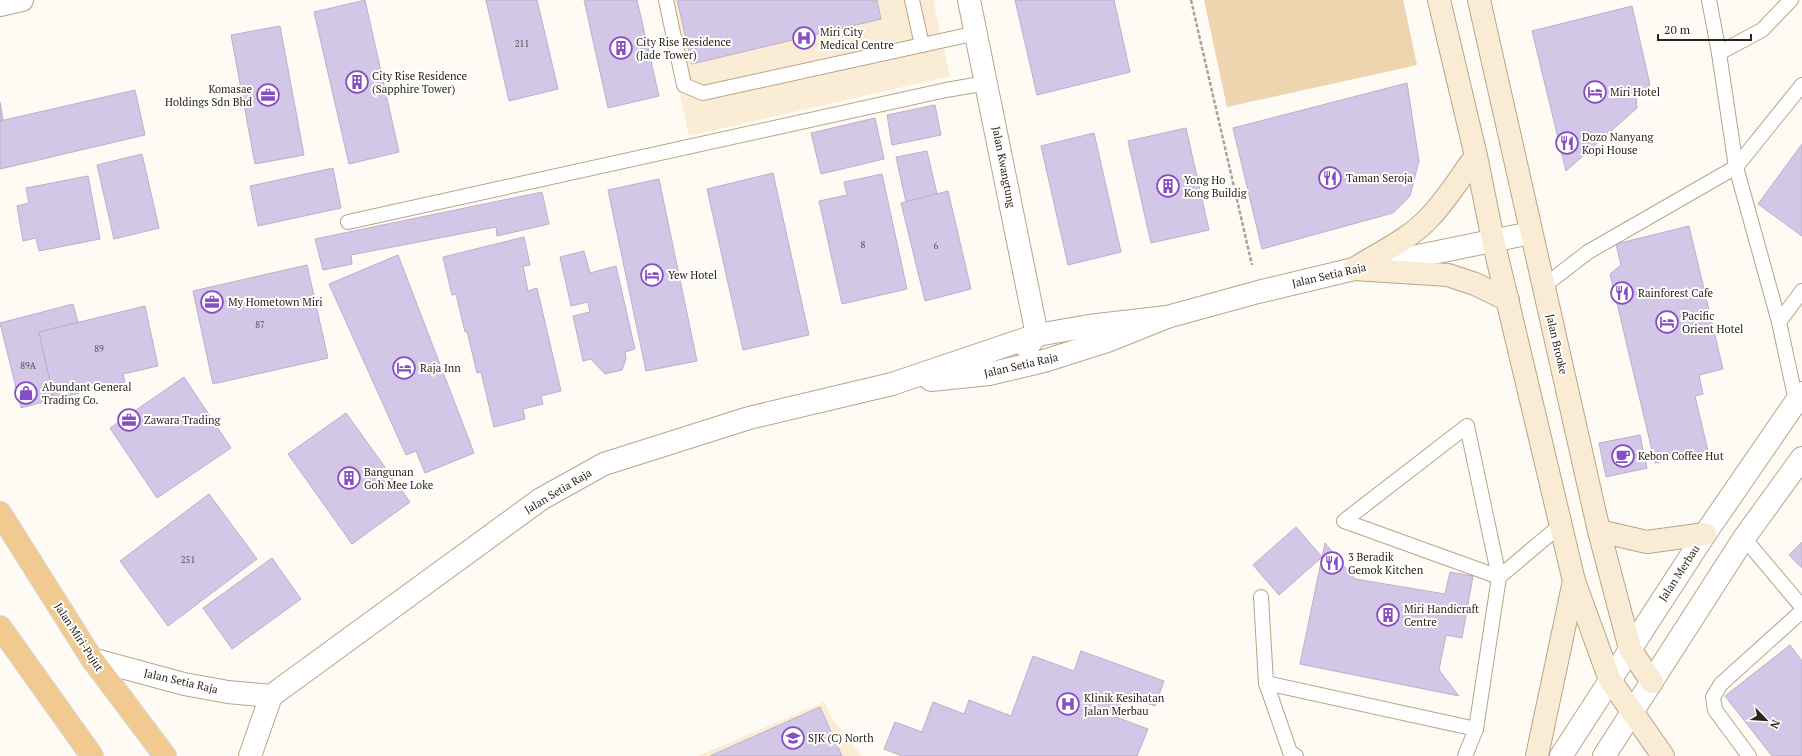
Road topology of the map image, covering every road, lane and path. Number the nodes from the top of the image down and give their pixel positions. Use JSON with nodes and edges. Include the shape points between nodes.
{"nodes":[{"id":1,"x":22,"y":0,"type":"edge"},
{"id":2,"x":666,"y":0,"type":"edge"},
{"id":3,"x":912,"y":0,"type":"edge"},
{"id":4,"x":969,"y":0,"type":"edge"},
{"id":5,"x":1192,"y":0,"type":"edge"},
{"id":6,"x":1439,"y":0,"type":"edge"},
{"id":7,"x":1478,"y":0,"type":"edge"},
{"id":8,"x":1709,"y":0,"type":"edge"},
{"id":9,"x":1791,"y":0,"type":"edge"},
{"id":10,"x":0,"y":5,"type":"edge"},
{"id":11,"x":977,"y":33,"type":"junction"},
{"id":12,"x":922,"y":45,"type":"junction"},
{"id":13,"x":1719,"y":53,"type":"junction"},
{"id":14,"x":987,"y":83,"type":"junction"},
{"id":15,"x":1802,"y":85,"type":"edge"},
{"id":16,"x":1476,"y":156,"type":"junction"},
{"id":17,"x":1736,"y":167,"type":"junction"},
{"id":18,"x":348,"y":222,"type":"dead end"},
{"id":19,"x":1532,"y":233,"type":"junction"},
{"id":20,"x":1493,"y":240,"type":"junction"},
{"id":21,"x":1354,"y":269,"type":"junction"},
{"id":22,"x":1544,"y":286,"type":"junction"},
{"id":23,"x":1258,"y":292,"type":"junction"},
{"id":24,"x":1802,"y":292,"type":"edge"},
{"id":25,"x":1508,"y":300,"type":"junction"},
{"id":26,"x":1167,"y":317,"type":"junction"},
{"id":27,"x":1779,"y":322,"type":"junction"},
{"id":28,"x":1037,"y":335,"type":"junction"},
{"id":29,"x":1107,"y":341,"type":"junction"},
{"id":30,"x":989,"y":374,"type":"junction"},
{"id":31,"x":892,"y":384,"type":"junction"},
{"id":32,"x":1799,"y":397,"type":"edge"},
{"id":33,"x":1802,"y":458,"type":"edge"},
{"id":34,"x":0,"y":513,"type":"edge"},
{"id":35,"x":1562,"y":524,"type":"junction"},
{"id":36,"x":1599,"y":531,"type":"junction"},
{"id":37,"x":1705,"y":534,"type":"junction"},
{"id":38,"x":1744,"y":538,"type":"junction"},
{"id":39,"x":1499,"y":577,"type":"junction"},
{"id":40,"x":1574,"y":581,"type":"junction"},
{"id":41,"x":1261,"y":597,"type":"dead end"},
{"id":42,"x":1802,"y":607,"type":"edge"},
{"id":43,"x":1802,"y":611,"type":"edge"},
{"id":44,"x":0,"y":627,"type":"edge"},
{"id":45,"x":1630,"y":649,"type":"junction"},
{"id":46,"x":92,"y":659,"type":"junction"},
{"id":47,"x":1610,"y":680,"type":"junction"},
{"id":48,"x":1652,"y":682,"type":"junction"},
{"id":49,"x":1266,"y":683,"type":"junction"},
{"id":50,"x":271,"y":696,"type":"junction"},
{"id":51,"x":1632,"y":713,"type":"junction"},
{"id":52,"x":1476,"y":729,"type":"junction"},
{"id":53,"x":1291,"y":755,"type":"edge"},
{"id":54,"x":92,"y":756,"type":"edge"},
{"id":55,"x":165,"y":756,"type":"edge"},
{"id":56,"x":250,"y":756,"type":"edge"},
{"id":57,"x":1466,"y":756,"type":"edge"},
{"id":58,"x":1537,"y":756,"type":"edge"},
{"id":59,"x":1561,"y":756,"type":"edge"},
{"id":60,"x":1604,"y":756,"type":"edge"},
{"id":61,"x":1663,"y":756,"type":"edge"},
{"id":62,"x":1749,"y":756,"type":"edge"}],
"edges":[{"from":1,"to":10,"type":"street"},
{"from":2,"to":12,"type":"lane","via":[[684,85],[703,93]]},
{"from":3,"to":12,"type":"lane"},
{"from":4,"to":11,"type":"street","name":"Jalan Kwangtung"},
{"from":5,"to":23,"type":"path"},
{"from":6,"to":16,"type":"main road"},
{"from":7,"to":19,"type":"main road","name":"Jalan Brooke"},
{"from":8,"to":13,"type":"lane"},
{"from":9,"to":13,"type":"lane","via":[[1762,30]]},
{"from":11,"to":12,"type":"lane"},
{"from":11,"to":14,"type":"street","name":"Jalan Kwangtung"},
{"from":13,"to":17,"type":"lane"},
{"from":14,"to":18,"type":"lane"},
{"from":14,"to":28,"type":"street","name":"Jalan Kwangtung"},
{"from":15,"to":17,"type":"lane"},
{"from":16,"to":20,"type":"main road"},
{"from":16,"to":21,"type":"main road","via":[[1429,218],[1410,234]]},
{"from":17,"to":22,"type":"lane","via":[[1588,252]]},
{"from":17,"to":27,"type":"lane"},
{"from":19,"to":20,"type":"street","name":"Jalan Setia Raja"},
{"from":19,"to":22,"type":"main road","name":"Jalan Brooke"},
{"from":20,"to":21,"type":"street","name":"Jalan Setia Raja"},
{"from":20,"to":25,"type":"main road"},
{"from":21,"to":23,"type":"street","name":"Jalan Setia Raja"},
{"from":21,"to":25,"type":"main road","via":[[1448,275],[1475,284]]},
{"from":22,"to":36,"type":"main road","name":"Jalan Brooke"},
{"from":23,"to":26,"type":"street","name":"Jalan Setia Raja"},
{"from":24,"to":27,"type":"lane"},
{"from":25,"to":35,"type":"main road"},
{"from":26,"to":28,"type":"street","name":"Jalan Setia Raja"},
{"from":26,"to":29,"type":"street","name":"Jalan Setia Raja"},
{"from":27,"to":32,"type":"lane"},
{"from":28,"to":29,"type":"street","via":[[1074,345]]},
{"from":28,"to":30,"type":"street","via":[[1021,352]]},
{"from":28,"to":31,"type":"street","name":"Jalan Setia Raja"},
{"from":29,"to":30,"type":"street","name":"Jalan Setia Raja","via":[[1044,361]]},
{"from":30,"to":31,"type":"street","name":"Jalan Setia Raja"},
{"from":31,"to":50,"type":"street","name":"Jalan Setia Raja","via":[[749,418],[604,464],[541,499]]},
{"from":32,"to":37,"type":"street","name":"Jalan Merbau"},
{"from":33,"to":38,"type":"street"},
{"from":34,"to":46,"type":"highway","name":"Jalan Miri-Pujut"},
{"from":35,"to":39,"type":"lane"},
{"from":35,"to":40,"type":"main road"},
{"from":36,"to":37,"type":"main road","via":[[1647,542]]},
{"from":36,"to":45,"type":"main road","name":"Jalan Brooke"},
{"from":37,"to":45,"type":"street","name":"Jalan Merbau"},
{"from":38,"to":42,"type":"lane"},
{"from":38,"to":48,"type":"street"},
{"from":39,"to":39,"type":"lane","via":[[1462,564],[1344,521],[1467,426]]},
{"from":39,"to":52,"type":"lane"},
{"from":40,"to":47,"type":"main road"},
{"from":40,"to":58,"type":"main road"},
{"from":41,"to":49,"type":"lane"},
{"from":43,"to":62,"type":"lane","via":[[1721,684],[1713,698],[1715,710]]},
{"from":44,"to":54,"type":"highway"},
{"from":45,"to":47,"type":"street","name":"Jalan Merbau"},
{"from":45,"to":48,"type":"main road","name":"Jalan Brooke"},
{"from":46,"to":50,"type":"street","name":"Jalan Setia Raja","via":[[184,684]]},
{"from":46,"to":55,"type":"highway","name":"Jalan Miri-Pujut"},
{"from":47,"to":51,"type":"main road"},
{"from":47,"to":59,"type":"street","name":"Jalan Merbau"},
{"from":48,"to":51,"type":"street"},
{"from":49,"to":52,"type":"lane"},
{"from":49,"to":53,"type":"lane"},
{"from":50,"to":56,"type":"street"},
{"from":51,"to":60,"type":"street"},
{"from":51,"to":61,"type":"main road"},
{"from":52,"to":57,"type":"lane"}]}
